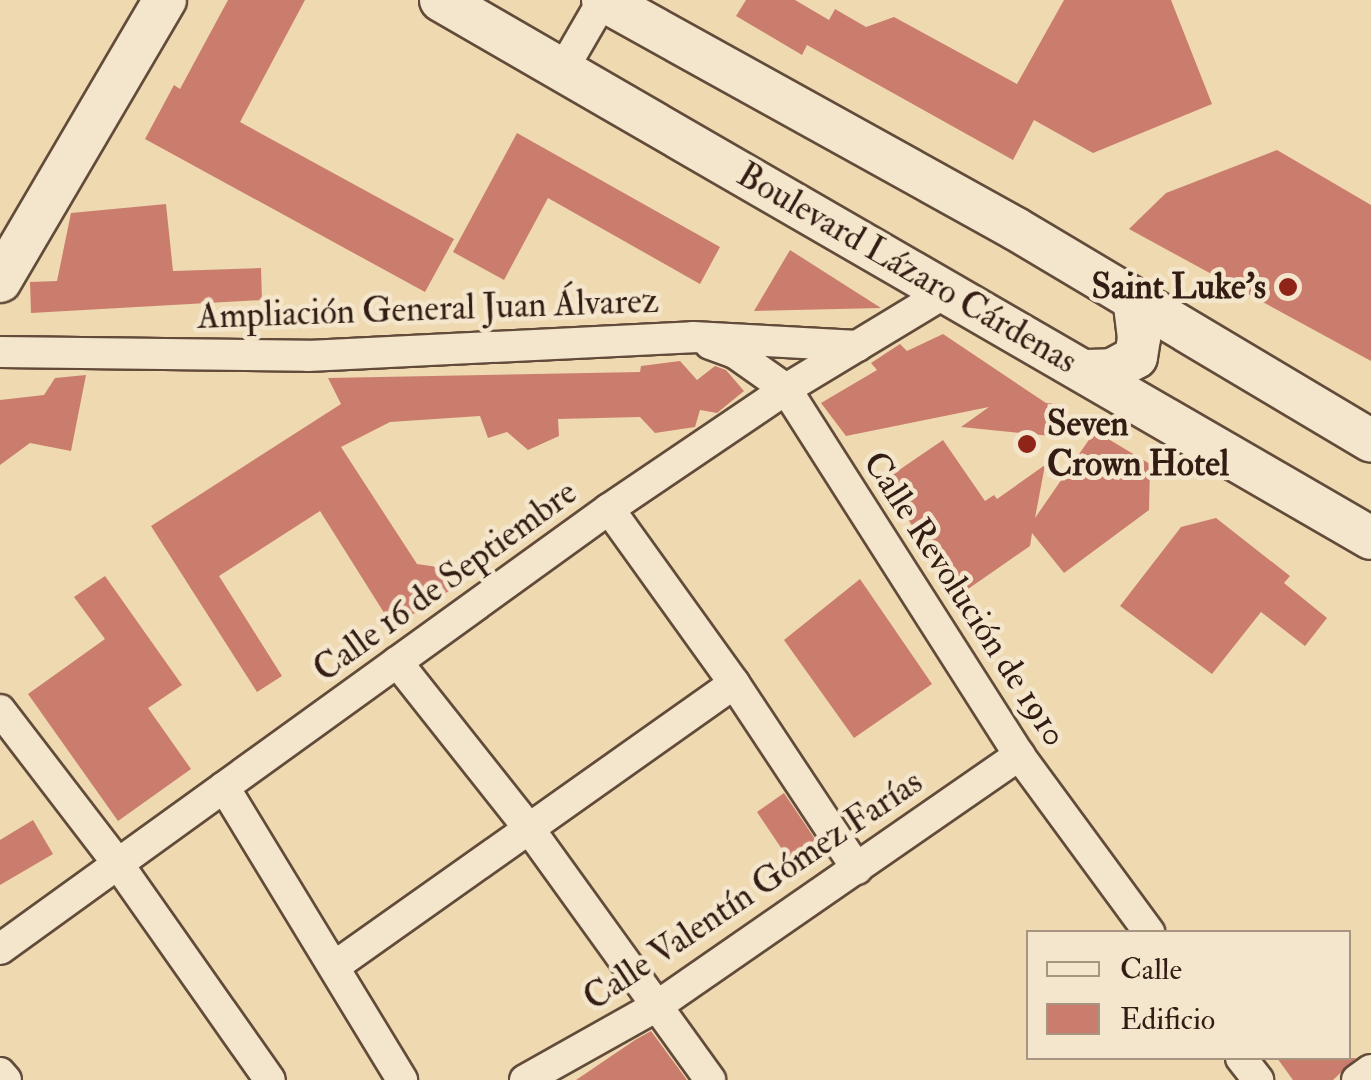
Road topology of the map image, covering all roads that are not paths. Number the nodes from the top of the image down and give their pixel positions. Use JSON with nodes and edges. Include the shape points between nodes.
{"nodes":[{"id":1,"x":165,"y":0,"type":"edge"},
{"id":2,"x":441,"y":0,"type":"edge"},
{"id":3,"x":603,"y":0,"type":"edge"},
{"id":4,"x":563,"y":69,"type":"junction"},
{"id":5,"x":0,"y":281,"type":"edge"},
{"id":6,"x":946,"y":292,"type":"junction"},
{"id":7,"x":1134,"y":300,"type":"junction"},
{"id":8,"x":693,"y":338,"type":"junction"},
{"id":9,"x":858,"y":346,"type":"junction"},
{"id":10,"x":0,"y":352,"type":"edge"},
{"id":11,"x":1087,"y":372,"type":"junction"},
{"id":12,"x":786,"y":389,"type":"junction"},
{"id":13,"x":1371,"y":441,"type":"edge"},
{"id":14,"x":610,"y":509,"type":"junction"},
{"id":15,"x":1371,"y":538,"type":"edge"},
{"id":16,"x":397,"y":662,"type":"junction"},
{"id":17,"x":734,"y":682,"type":"junction"},
{"id":18,"x":0,"y":710,"type":"edge"},
{"id":19,"x":1019,"y":755,"type":"junction"},
{"id":20,"x":224,"y":787,"type":"junction"},
{"id":21,"x":528,"y":828,"type":"junction"},
{"id":22,"x":118,"y":864,"type":"junction"},
{"id":23,"x":857,"y":869,"type":"junction"},
{"id":24,"x":1148,"y":930,"type":"edge"},
{"id":25,"x":0,"y":949,"type":"edge"},
{"id":26,"x":335,"y":966,"type":"junction"},
{"id":27,"x":658,"y":1006,"type":"junction"},
{"id":28,"x":1243,"y":1060,"type":"edge"},
{"id":29,"x":1371,"y":1070,"type":"edge"},
{"id":30,"x":0,"y":1072,"type":"edge"},
{"id":31,"x":6,"y":1080,"type":"edge"},
{"id":32,"x":270,"y":1080,"type":"edge"},
{"id":33,"x":402,"y":1080,"type":"edge"},
{"id":34,"x":525,"y":1080,"type":"edge"},
{"id":35,"x":710,"y":1080,"type":"edge"},
{"id":36,"x":1258,"y":1080,"type":"edge"},
{"id":37,"x":1357,"y":1080,"type":"edge"}],
"edges":[{"from":1,"to":5,"type":"main road"},
{"from":2,"to":4,"type":"main road","name":"Boulevard Lázaro Cárdenas"},
{"from":3,"to":4,"type":"street"},
{"from":3,"to":7,"type":"main road"},
{"from":4,"to":6,"type":"main road","name":"Boulevard Lázaro Cárdenas"},
{"from":6,"to":9,"type":"street","name":"Calle 16 de Septiembre"},
{"from":6,"to":11,"type":"main road","name":"Boulevard Lázaro Cárdenas"},
{"from":7,"to":11,"type":"main road","via":[[1136,357],[1112,370]]},
{"from":7,"to":13,"type":"main road"},
{"from":8,"to":9,"type":"street","name":"Ampliación General Juan Álvarez"},
{"from":8,"to":10,"type":"street","name":"Ampliación General Juan Álvarez","via":[[308,356]]},
{"from":8,"to":12,"type":"street","name":"Calle Revolución de 1910","via":[[735,353]]},
{"from":9,"to":12,"type":"street","name":"Calle 16 de Septiembre"},
{"from":11,"to":15,"type":"main road","name":"Boulevard Lázaro Cárdenas"},
{"from":12,"to":14,"type":"street","name":"Calle 16 de Septiembre"},
{"from":12,"to":19,"type":"street","name":"Calle Revolución de 1910"},
{"from":14,"to":16,"type":"street","name":"Calle 16 de Septiembre"},
{"from":14,"to":17,"type":"street"},
{"from":16,"to":20,"type":"street","name":"Calle 16 de Septiembre"},
{"from":16,"to":21,"type":"street"},
{"from":17,"to":21,"type":"street"},
{"from":17,"to":23,"type":"street"},
{"from":18,"to":22,"type":"street"},
{"from":19,"to":23,"type":"street","name":"Calle Valentín Gómez Farías"},
{"from":19,"to":24,"type":"street","name":"Calle Revolución de 1910"},
{"from":20,"to":22,"type":"street","name":"Calle 16 de Septiembre"},
{"from":20,"to":26,"type":"street"},
{"from":21,"to":26,"type":"street"},
{"from":21,"to":27,"type":"street"},
{"from":22,"to":25,"type":"street","name":"Calle 16 de Septiembre"},
{"from":22,"to":32,"type":"street"},
{"from":23,"to":27,"type":"street","name":"Calle Valentín Gómez Farías"},
{"from":26,"to":33,"type":"street"},
{"from":27,"to":34,"type":"street","name":"Calle Valentín Gómez Farías"},
{"from":27,"to":35,"type":"street"},
{"from":28,"to":36,"type":"street"},
{"from":29,"to":37,"type":"street"},
{"from":30,"to":31,"type":"street"}]}
